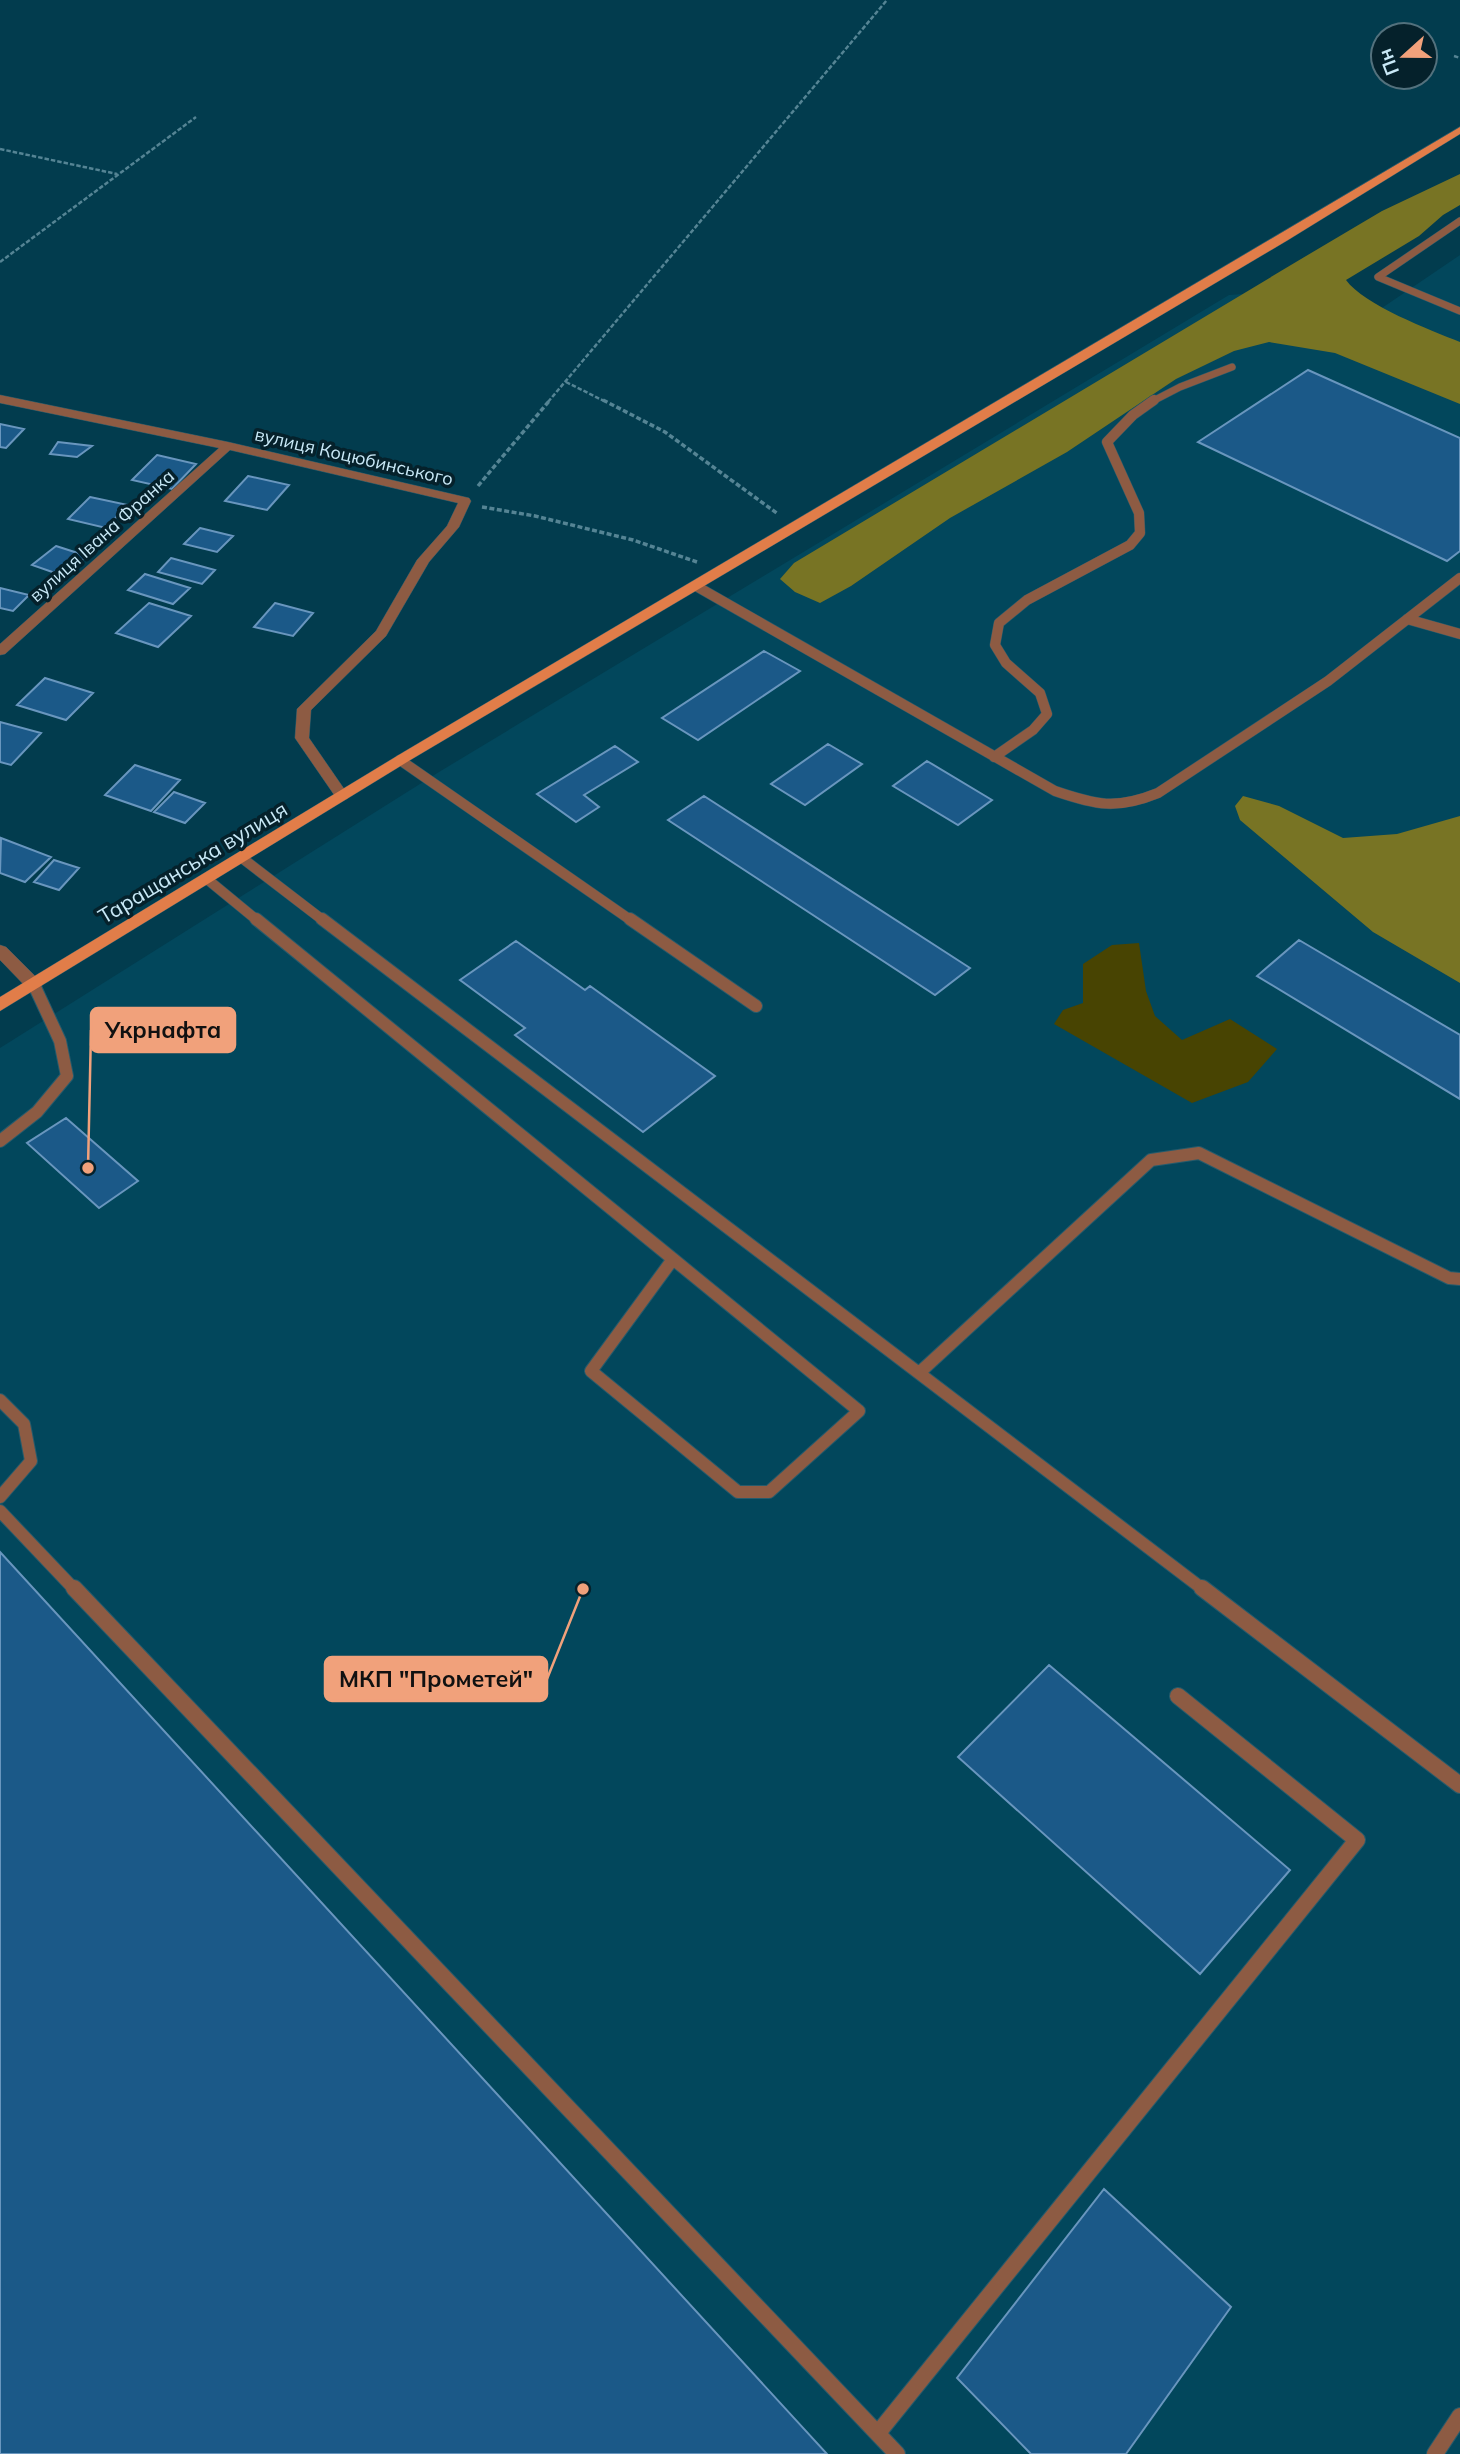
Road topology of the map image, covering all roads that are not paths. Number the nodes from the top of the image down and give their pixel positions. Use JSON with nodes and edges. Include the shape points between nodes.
{"nodes":[{"id":1,"x":1460,"y":130,"type":"edge"},
{"id":2,"x":1460,"y":220,"type":"edge"},
{"id":3,"x":1460,"y":311,"type":"edge"},
{"id":4,"x":1232,"y":367,"type":"dead end"},
{"id":5,"x":0,"y":399,"type":"edge"},
{"id":6,"x":228,"y":446,"type":"junction"},
{"id":7,"x":1460,"y":578,"type":"edge"},
{"id":8,"x":696,"y":586,"type":"junction"},
{"id":9,"x":1407,"y":619,"type":"junction"},
{"id":10,"x":1460,"y":634,"type":"edge"},
{"id":11,"x":0,"y":651,"type":"edge"},
{"id":12,"x":994,"y":757,"type":"junction"},
{"id":13,"x":404,"y":758,"type":"junction"},
{"id":14,"x":342,"y":796,"type":"junction"},
{"id":15,"x":242,"y":858,"type":"junction"},
{"id":16,"x":207,"y":879,"type":"junction"},
{"id":17,"x":0,"y":951,"type":"edge"},
{"id":18,"x":34,"y":985,"type":"junction"},
{"id":19,"x":0,"y":1005,"type":"edge"},
{"id":20,"x":756,"y":1006,"type":"dead end"},
{"id":21,"x":0,"y":1141,"type":"edge"},
{"id":22,"x":673,"y":1259,"type":"junction"},
{"id":23,"x":1460,"y":1279,"type":"edge"},
{"id":24,"x":919,"y":1373,"type":"junction"},
{"id":25,"x":0,"y":1400,"type":"edge"},
{"id":26,"x":0,"y":1497,"type":"edge"},
{"id":27,"x":0,"y":1511,"type":"edge"},
{"id":28,"x":1178,"y":1696,"type":"dead end"},
{"id":29,"x":1460,"y":1784,"type":"edge"},
{"id":30,"x":1460,"y":2416,"type":"edge"},
{"id":31,"x":878,"y":2434,"type":"junction"},
{"id":32,"x":897,"y":2454,"type":"edge"},
{"id":33,"x":1435,"y":2454,"type":"edge"}],
"edges":[{"from":1,"to":8,"type":"main road","name":"Таращанська вулиця"},
{"from":2,"to":3,"type":"lane","via":[[1378,277]]},
{"from":4,"to":12,"type":"lane","via":[[1171,390],[1121,423],[1107,442],[1139,513],[1140,533],[1130,545],[1027,600],[999,622],[995,645],[1006,663],[1040,692],[1047,714],[1033,730]]},
{"from":5,"to":6,"type":"street","name":"вулиця Коцюбинського"},
{"from":6,"to":11,"type":"street","name":"вулиця Івана Франка"},
{"from":6,"to":14,"type":"street","name":"вулиця Коцюбинського","via":[[465,501],[453,527],[424,560],[381,633],[304,709],[302,738]]},
{"from":7,"to":9,"type":"lane"},
{"from":8,"to":12,"type":"lane"},
{"from":8,"to":13,"type":"main road","name":"Таращанська вулиця"},
{"from":9,"to":10,"type":"lane"},
{"from":9,"to":12,"type":"lane","via":[[1328,681],[1158,793],[1129,806],[1100,807],[1055,791]]},
{"from":13,"to":14,"type":"main road","name":"Таращанська вулиця"},
{"from":13,"to":20,"type":"lane"},
{"from":14,"to":15,"type":"main road","name":"Таращанська вулиця"},
{"from":15,"to":16,"type":"main road","name":"Таращанська вулиця"},
{"from":15,"to":24,"type":"lane"},
{"from":16,"to":18,"type":"main road","name":"Таращанська вулиця"},
{"from":16,"to":22,"type":"lane"},
{"from":17,"to":18,"type":"street"},
{"from":18,"to":19,"type":"main road","name":"Таращанська вулиця"},
{"from":18,"to":21,"type":"lane","via":[[60,1041],[67,1076],[48,1103]]},
{"from":22,"to":22,"type":"lane","via":[[859,1410],[769,1492],[737,1492],[591,1371]]},
{"from":23,"to":24,"type":"lane","via":[[1449,1278],[1199,1153],[1151,1160]]},
{"from":24,"to":29,"type":"lane"},
{"from":25,"to":26,"type":"lane","via":[[24,1424],[31,1461]]},
{"from":27,"to":31,"type":"lane"},
{"from":28,"to":31,"type":"lane","via":[[1357,1840]]},
{"from":30,"to":33,"type":"lane"},
{"from":31,"to":32,"type":"lane"}]}
